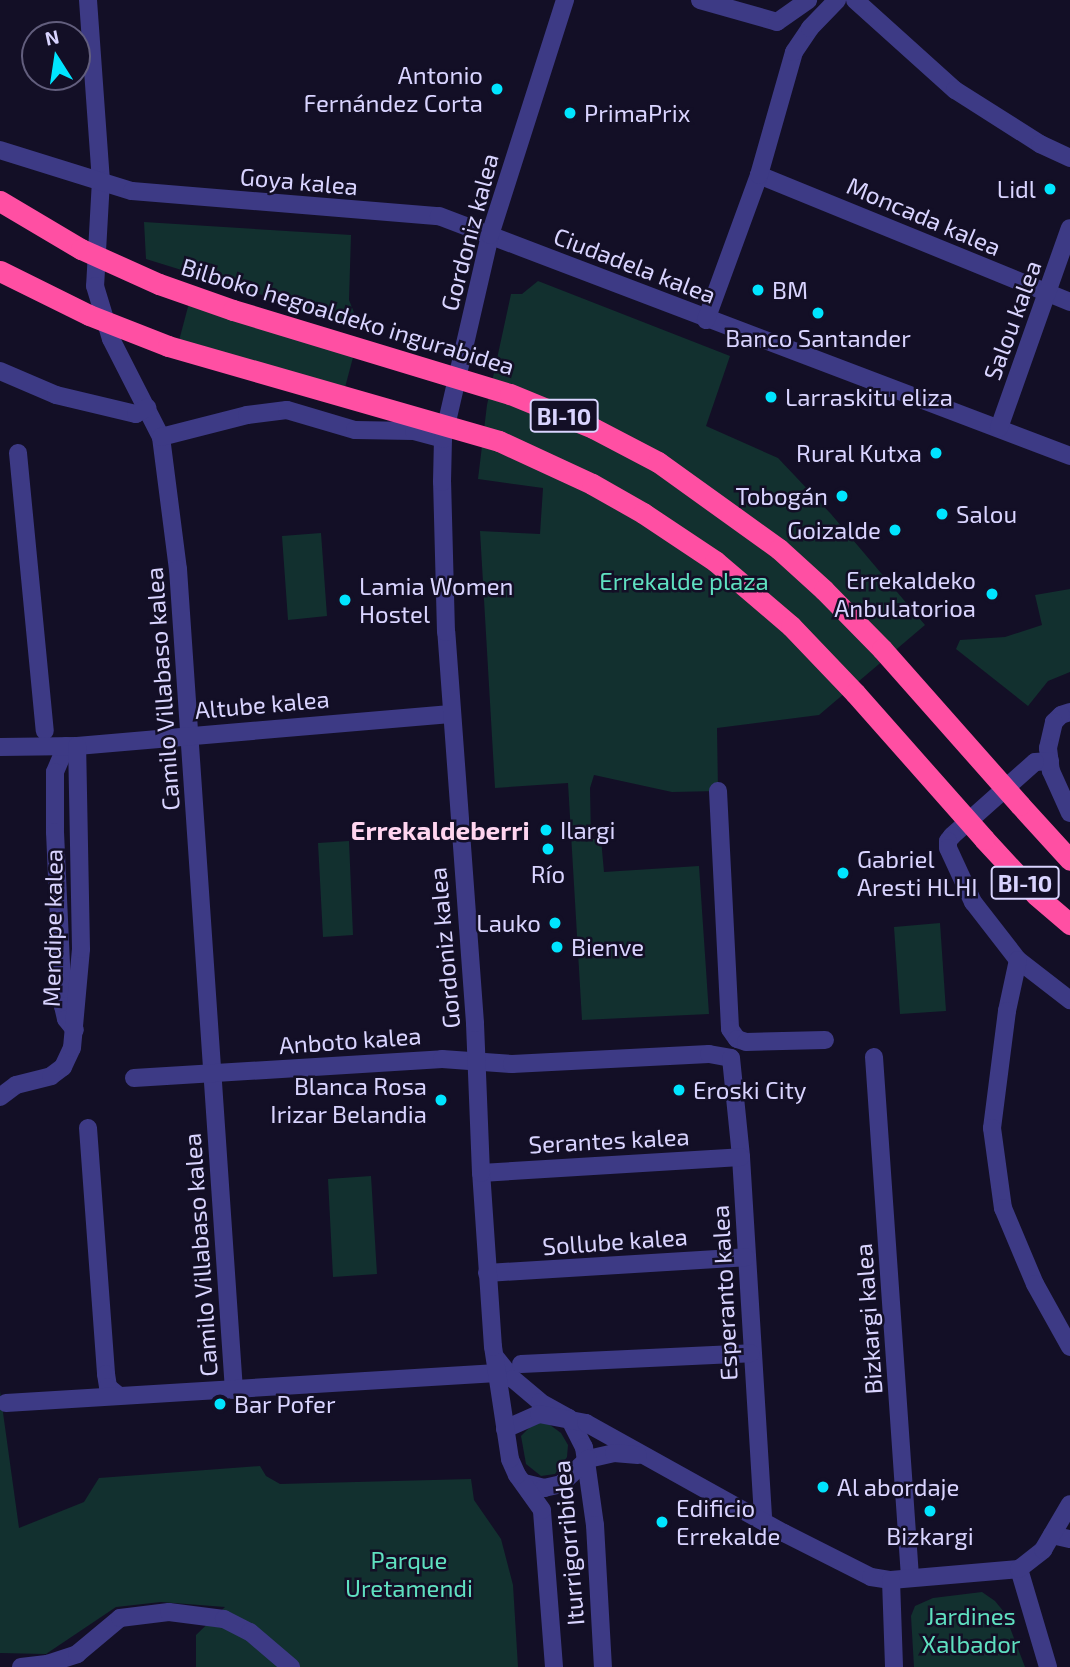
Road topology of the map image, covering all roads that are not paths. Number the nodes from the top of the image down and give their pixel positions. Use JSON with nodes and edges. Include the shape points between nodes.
{"nodes":[{"id":1,"x":88,"y":0,"type":"edge"},
{"id":2,"x":565,"y":0,"type":"edge"},
{"id":3,"x":700,"y":0,"type":"edge"},
{"id":4,"x":808,"y":0,"type":"edge"},
{"id":5,"x":837,"y":0,"type":"edge"},
{"id":6,"x":855,"y":0,"type":"edge"},
{"id":7,"x":777,"y":22,"type":"junction"},
{"id":8,"x":794,"y":52,"type":"junction"},
{"id":9,"x":0,"y":150,"type":"edge"},
{"id":10,"x":1070,"y":158,"type":"edge"},
{"id":11,"x":759,"y":174,"type":"junction"},
{"id":12,"x":101,"y":180,"type":"junction"},
{"id":13,"x":0,"y":201,"type":"edge"},
{"id":14,"x":1070,"y":228,"type":"edge"},
{"id":15,"x":490,"y":234,"type":"junction"},
{"id":16,"x":0,"y":271,"type":"edge"},
{"id":17,"x":1047,"y":294,"type":"junction"},
{"id":18,"x":1070,"y":302,"type":"edge"},
{"id":19,"x":706,"y":320,"type":"junction"},
{"id":20,"x":0,"y":371,"type":"edge"},
{"id":21,"x":147,"y":408,"type":"junction"},
{"id":22,"x":999,"y":428,"type":"junction"},
{"id":23,"x":162,"y":437,"type":"junction"},
{"id":24,"x":443,"y":439,"type":"junction"},
{"id":25,"x":18,"y":453,"type":"dead end"},
{"id":26,"x":1070,"y":456,"type":"edge"},
{"id":27,"x":1070,"y":712,"type":"edge"},
{"id":28,"x":452,"y":714,"type":"junction"},
{"id":29,"x":45,"y":731,"type":"dead end"},
{"id":30,"x":190,"y":734,"type":"junction"},
{"id":31,"x":72,"y":746,"type":"junction"},
{"id":32,"x":0,"y":747,"type":"edge"},
{"id":33,"x":1050,"y":761,"type":"junction"},
{"id":34,"x":718,"y":791,"type":"dead end"},
{"id":35,"x":1070,"y":813,"type":"edge"},
{"id":36,"x":1070,"y":860,"type":"edge"},
{"id":37,"x":1070,"y":924,"type":"edge"},
{"id":38,"x":1018,"y":960,"type":"junction"},
{"id":39,"x":1070,"y":1000,"type":"edge"},
{"id":40,"x":825,"y":1040,"type":"dead end"},
{"id":41,"x":874,"y":1057,"type":"dead end"},
{"id":42,"x":478,"y":1060,"type":"junction"},
{"id":43,"x":733,"y":1062,"type":"joint"},
{"id":44,"x":212,"y":1073,"type":"junction"},
{"id":45,"x":134,"y":1078,"type":"dead end"},
{"id":46,"x":0,"y":1097,"type":"edge"},
{"id":47,"x":88,"y":1128,"type":"dead end"},
{"id":48,"x":741,"y":1157,"type":"junction"},
{"id":49,"x":481,"y":1173,"type":"junction"},
{"id":50,"x":746,"y":1257,"type":"junction"},
{"id":51,"x":487,"y":1273,"type":"junction"},
{"id":52,"x":1070,"y":1347,"type":"edge"},
{"id":53,"x":751,"y":1353,"type":"junction"},
{"id":54,"x":522,"y":1364,"type":"dead end"},
{"id":55,"x":496,"y":1365,"type":"junction"},
{"id":56,"x":234,"y":1390,"type":"junction"},
{"id":57,"x":118,"y":1395,"type":"junction"},
{"id":58,"x":501,"y":1399,"type":"junction"},
{"id":59,"x":540,"y":1402,"type":"junction"},
{"id":60,"x":6,"y":1403,"type":"dead end"},
{"id":61,"x":569,"y":1418,"type":"junction"},
{"id":62,"x":505,"y":1429,"type":"junction"},
{"id":63,"x":642,"y":1455,"type":"junction"},
{"id":64,"x":588,"y":1460,"type":"junction"},
{"id":65,"x":524,"y":1483,"type":"junction"},
{"id":66,"x":1070,"y":1504,"type":"edge"},
{"id":67,"x":763,"y":1521,"type":"junction"},
{"id":68,"x":1061,"y":1537,"type":"edge"},
{"id":69,"x":1019,"y":1569,"type":"junction"},
{"id":70,"x":910,"y":1577,"type":"junction"},
{"id":71,"x":891,"y":1580,"type":"junction"},
{"id":72,"x":21,"y":1667,"type":"edge"},
{"id":73,"x":291,"y":1667,"type":"edge"},
{"id":74,"x":555,"y":1667,"type":"edge"},
{"id":75,"x":603,"y":1667,"type":"edge"},
{"id":76,"x":894,"y":1667,"type":"edge"},
{"id":77,"x":1048,"y":1667,"type":"edge"}],
"edges":[{"from":1,"to":12,"type":"street","name":"Camilo Villabaso kalea"},
{"from":2,"to":15,"type":"street","name":"Gordoniz kalea"},
{"from":3,"to":7,"type":"street"},
{"from":4,"to":7,"type":"street"},
{"from":5,"to":8,"type":"street"},
{"from":6,"to":10,"type":"street","via":[[955,90]]},
{"from":7,"to":8,"type":"street","via":[[788,33]]},
{"from":8,"to":11,"type":"street"},
{"from":9,"to":12,"type":"street","name":"Goya kalea"},
{"from":11,"to":17,"type":"street","name":"Moncada kalea"},
{"from":11,"to":19,"type":"street"},
{"from":12,"to":15,"type":"street","name":"Goya kalea","via":[[132,191],[439,216]]},
{"from":12,"to":21,"type":"street","name":"Camilo Villabaso kalea","via":[[95,286],[111,339]]},
{"from":13,"to":36,"type":"highway","name":"Bilboko hegoaldeko ingurabidea","number":"BI-10","bridge":true,"via":[[81,249],[159,284],[510,394],[593,428],[658,462],[768,541],[824,590]]},
{"from":14,"to":17,"type":"street","name":"Salou kalea"},
{"from":15,"to":19,"type":"street","name":"Ciudadela kalea"},
{"from":15,"to":24,"type":"street","name":"Gordoniz kalea"},
{"from":16,"to":37,"type":"highway","number":"BI-10","bridge":true,"via":[[54,300],[168,346],[499,441],[593,484],[643,513],[715,561],[791,626],[1036,895]]},
{"from":17,"to":18,"type":"street","name":"Moncada kalea"},
{"from":17,"to":22,"type":"street","name":"Salou kalea"},
{"from":19,"to":22,"type":"street","name":"Ciudadela kalea"},
{"from":20,"to":21,"type":"street","via":[[68,398],[135,414]]},
{"from":21,"to":23,"type":"street","name":"Camilo Villabaso kalea"},
{"from":22,"to":26,"type":"street","name":"Ciudadela kalea"},
{"from":23,"to":24,"type":"street","via":[[247,415],[287,410],[355,430],[414,431]]},
{"from":23,"to":30,"type":"street","name":"Camilo Villabaso kalea","via":[[178,569]]},
{"from":24,"to":28,"type":"street","name":"Gordoniz kalea"},
{"from":25,"to":29,"type":"street"},
{"from":27,"to":33,"type":"street","via":[[1060,715],[1050,730]]},
{"from":28,"to":30,"type":"street","name":"Altube kalea"},
{"from":28,"to":42,"type":"street","name":"Gordoniz kalea"},
{"from":30,"to":31,"type":"street","name":"Altube kalea"},
{"from":30,"to":44,"type":"street","name":"Camilo Villabaso kalea"},
{"from":31,"to":32,"type":"street","name":"Altube kalea"},
{"from":31,"to":46,"type":"street","name":"Mendipe kalea","via":[[82,949],[72,1048],[63,1067],[51,1076],[16,1085]]},
{"from":33,"to":35,"type":"street"},
{"from":33,"to":38,"type":"street","via":[[1035,762],[948,841],[973,902]]},
{"from":34,"to":40,"type":"street","via":[[730,1029],[737,1039],[747,1042]]},
{"from":38,"to":39,"type":"street"},
{"from":38,"to":52,"type":"street","via":[[992,1128],[1003,1208],[1035,1284]]},
{"from":41,"to":70,"type":"street","name":"Bizkargi kalea"},
{"from":42,"to":43,"type":"street","name":"Anboto kalea","via":[[512,1064],[720,1054]]},
{"from":42,"to":44,"type":"street","name":"Anboto kalea"},
{"from":42,"to":49,"type":"street","name":"Gordoniz kalea"},
{"from":43,"to":48,"type":"street","name":"Esperanto kalea"},
{"from":44,"to":45,"type":"street","name":"Anboto kalea"},
{"from":44,"to":56,"type":"street","name":"Camilo Villabaso kalea"},
{"from":47,"to":57,"type":"street","via":[[106,1374],[108,1387]]},
{"from":48,"to":49,"type":"street","name":"Serantes kalea"},
{"from":48,"to":50,"type":"street","name":"Esperanto kalea"},
{"from":49,"to":51,"type":"street","name":"Gordoniz kalea"},
{"from":50,"to":51,"type":"street","name":"Sollube kalea"},
{"from":50,"to":53,"type":"street","name":"Esperanto kalea"},
{"from":51,"to":55,"type":"street","name":"Gordoniz kalea"},
{"from":53,"to":54,"type":"street"},
{"from":53,"to":67,"type":"street","name":"Esperanto kalea"},
{"from":55,"to":56,"type":"street"},
{"from":55,"to":58,"type":"street","name":"Gordoniz kalea"},
{"from":55,"to":59,"type":"street"},
{"from":56,"to":57,"type":"street"},
{"from":57,"to":60,"type":"street"},
{"from":58,"to":59,"type":"street"},
{"from":58,"to":62,"type":"street","name":"Gordoniz kalea"},
{"from":59,"to":61,"type":"street"},
{"from":61,"to":62,"type":"street","via":[[539,1414]]},
{"from":61,"to":63,"type":"street"},
{"from":61,"to":64,"type":"street","name":"Iturrigorribidea"},
{"from":62,"to":65,"type":"street","name":"Gordoniz kalea","via":[[510,1459]]},
{"from":63,"to":64,"type":"street","via":[[614,1454]]},
{"from":63,"to":67,"type":"street"},
{"from":64,"to":65,"type":"street","via":[[561,1484],[544,1488]]},
{"from":64,"to":75,"type":"street","name":"Iturrigorribidea"},
{"from":65,"to":74,"type":"street","name":"Iturrigorribidea","via":[[544,1519]]},
{"from":66,"to":68,"type":"street"},
{"from":67,"to":71,"type":"street","via":[[871,1577]]},
{"from":68,"to":69,"type":"street"},
{"from":69,"to":70,"type":"street"},
{"from":69,"to":77,"type":"street"},
{"from":70,"to":71,"type":"street"},
{"from":71,"to":76,"type":"street"},
{"from":72,"to":73,"type":"street","via":[[77,1654],[120,1618],[169,1612],[224,1619],[250,1632]]}]}
